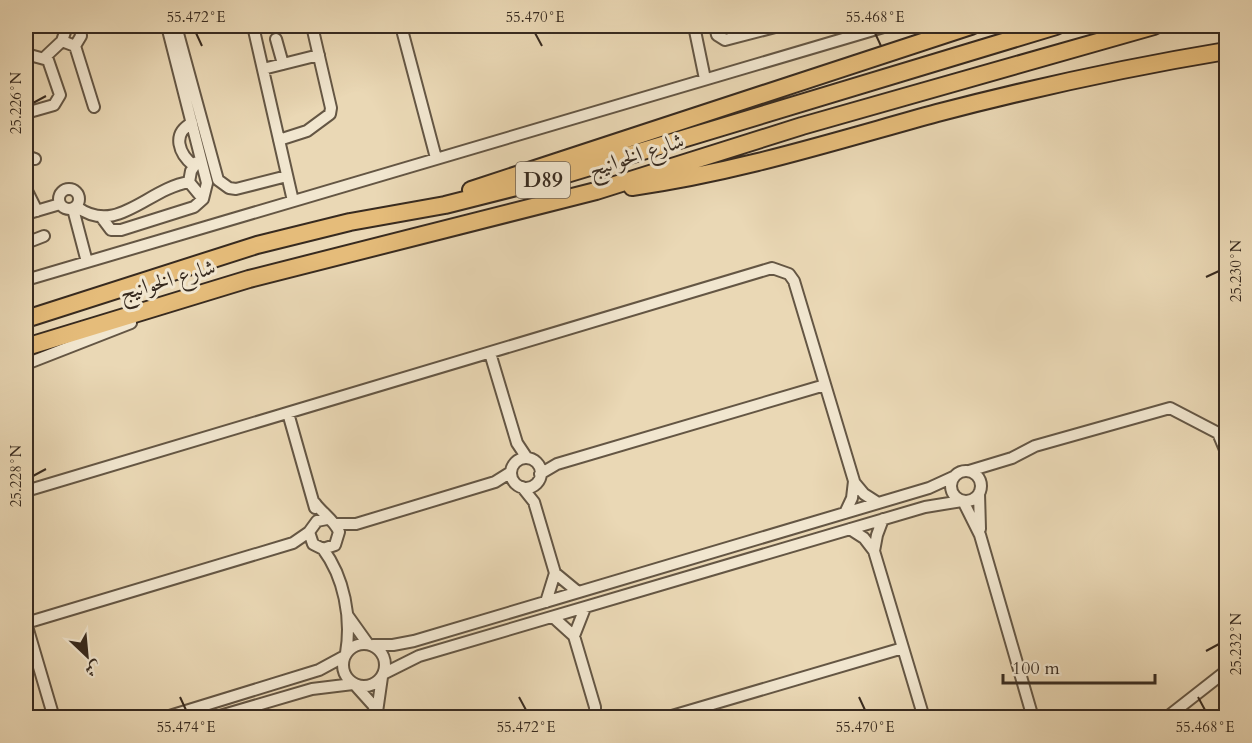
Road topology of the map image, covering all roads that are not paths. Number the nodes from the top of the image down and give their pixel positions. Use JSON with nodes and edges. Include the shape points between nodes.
{"nodes":[{"id":1,"x":67,"y":26,"type":"edge"},
{"id":2,"x":80,"y":26,"type":"edge"},
{"id":3,"x":167,"y":26,"type":"edge"},
{"id":4,"x":176,"y":26,"type":"edge"},
{"id":5,"x":253,"y":26,"type":"edge"},
{"id":6,"x":312,"y":26,"type":"edge"},
{"id":7,"x":400,"y":26,"type":"edge"},
{"id":8,"x":694,"y":26,"type":"edge"},
{"id":9,"x":715,"y":26,"type":"edge"},
{"id":10,"x":779,"y":26,"type":"edge"},
{"id":11,"x":887,"y":26,"type":"edge"},
{"id":12,"x":971,"y":26,"type":"edge"},
{"id":13,"x":1056,"y":26,"type":"edge"},
{"id":14,"x":1154,"y":26,"type":"edge"},
{"id":15,"x":276,"y":39,"type":"dead end"},
{"id":16,"x":62,"y":41,"type":"junction"},
{"id":17,"x":1227,"y":44,"type":"edge"},
{"id":18,"x":75,"y":46,"type":"junction"},
{"id":19,"x":1227,"y":51,"type":"edge"},
{"id":20,"x":26,"y":54,"type":"edge"},
{"id":21,"x":319,"y":55,"type":"junction"},
{"id":22,"x":45,"y":57,"type":"junction"},
{"id":23,"x":1194,"y":57,"type":"junction"},
{"id":24,"x":1227,"y":63,"type":"edge"},
{"id":25,"x":283,"y":64,"type":"junction"},
{"id":26,"x":263,"y":69,"type":"junction"},
{"id":27,"x":705,"y":79,"type":"junction"},
{"id":28,"x":94,"y":106,"type":"dead end"},
{"id":29,"x":26,"y":113,"type":"edge"},
{"id":30,"x":192,"y":123,"type":"junction"},
{"id":31,"x":279,"y":140,"type":"junction"},
{"id":32,"x":436,"y":158,"type":"junction"},
{"id":33,"x":198,"y":163,"type":"junction"},
{"id":34,"x":287,"y":176,"type":"junction"},
{"id":35,"x":189,"y":182,"type":"junction"},
{"id":36,"x":26,"y":189,"type":"edge"},
{"id":37,"x":596,"y":191,"type":"junction"},
{"id":38,"x":203,"y":199,"type":"junction"},
{"id":39,"x":292,"y":201,"type":"junction"},
{"id":40,"x":60,"y":204,"type":"junction"},
{"id":41,"x":445,"y":205,"type":"junction"},
{"id":42,"x":75,"y":208,"type":"junction"},
{"id":43,"x":31,"y":212,"type":"edge"},
{"id":44,"x":102,"y":218,"type":"junction"},
{"id":45,"x":44,"y":236,"type":"dead end"},
{"id":46,"x":26,"y":243,"type":"edge"},
{"id":47,"x":87,"y":262,"type":"junction"},
{"id":48,"x":26,"y":280,"type":"edge"},
{"id":49,"x":177,"y":299,"type":"junction"},
{"id":50,"x":26,"y":319,"type":"edge"},
{"id":51,"x":26,"y":346,"type":"edge"},
{"id":52,"x":490,"y":352,"type":"junction"},
{"id":53,"x":26,"y":364,"type":"edge"},
{"id":54,"x":825,"y":385,"type":"junction"},
{"id":55,"x":288,"y":413,"type":"junction"},
{"id":56,"x":1227,"y":452,"type":"edge"},
{"id":57,"x":528,"y":469,"type":"junction"},
{"id":58,"x":969,"y":471,"type":"junction"},
{"id":59,"x":953,"y":477,"type":"junction"},
{"id":60,"x":854,"y":481,"type":"junction"},
{"id":61,"x":495,"y":482,"type":"junction"},
{"id":62,"x":519,"y":486,"type":"junction"},
{"id":63,"x":26,"y":491,"type":"edge"},
{"id":64,"x":979,"y":493,"type":"junction"},
{"id":65,"x":963,"y":501,"type":"junction"},
{"id":66,"x":534,"y":502,"type":"junction"},
{"id":67,"x":315,"y":503,"type":"junction"},
{"id":68,"x":878,"y":503,"type":"junction"},
{"id":69,"x":845,"y":513,"type":"junction"},
{"id":70,"x":884,"y":519,"type":"junction"},
{"id":71,"x":312,"y":527,"type":"junction"},
{"id":72,"x":850,"y":529,"type":"junction"},
{"id":73,"x":334,"y":531,"type":"junction"},
{"id":74,"x":980,"y":535,"type":"junction"},
{"id":75,"x":293,"y":543,"type":"junction"},
{"id":76,"x":318,"y":546,"type":"junction"},
{"id":77,"x":874,"y":551,"type":"junction"},
{"id":78,"x":333,"y":564,"type":"junction"},
{"id":79,"x":555,"y":573,"type":"junction"},
{"id":80,"x":578,"y":592,"type":"junction"},
{"id":81,"x":546,"y":602,"type":"junction"},
{"id":82,"x":585,"y":608,"type":"junction"},
{"id":83,"x":348,"y":616,"type":"junction"},
{"id":84,"x":554,"y":617,"type":"junction"},
{"id":85,"x":26,"y":623,"type":"edge"},
{"id":86,"x":574,"y":636,"type":"junction"},
{"id":87,"x":370,"y":645,"type":"junction"},
{"id":88,"x":903,"y":648,"type":"junction"},
{"id":89,"x":345,"y":655,"type":"junction"},
{"id":90,"x":1227,"y":671,"type":"edge"},
{"id":91,"x":382,"y":675,"type":"junction"},
{"id":92,"x":354,"y":684,"type":"junction"},
{"id":93,"x":595,"y":712,"type":"edge"},
{"id":94,"x":378,"y":715,"type":"edge"},
{"id":95,"x":54,"y":717,"type":"edge"},
{"id":96,"x":163,"y":717,"type":"edge"},
{"id":97,"x":213,"y":717,"type":"edge"},
{"id":98,"x":603,"y":717,"type":"edge"},
{"id":99,"x":665,"y":717,"type":"edge"},
{"id":100,"x":924,"y":717,"type":"edge"},
{"id":101,"x":1033,"y":717,"type":"edge"},
{"id":102,"x":1166,"y":717,"type":"edge"}],
"edges":[{"from":1,"to":16,"type":"street"},
{"from":2,"to":18,"type":"street","via":[[81,36]]},
{"from":3,"to":30,"type":"street"},
{"from":4,"to":34,"type":"street","via":[[218,180],[236,189]]},
{"from":5,"to":26,"type":"street"},
{"from":6,"to":21,"type":"street"},
{"from":7,"to":32,"type":"street"},
{"from":8,"to":27,"type":"street"},
{"from":9,"to":10,"type":"street","via":[[717,35],[725,40]]},
{"from":11,"to":27,"type":"street"},
{"from":12,"to":41,"type":"highway","via":[[492,181]]},
{"from":13,"to":41,"type":"highway","name":"شارع الخوانيج","number":"D89","via":[[560,176]]},
{"from":14,"to":37,"type":"highway","name":"شارع الخوانيج","number":"D89","via":[[802,126]]},
{"from":15,"to":25,"type":"street"},
{"from":16,"to":18,"type":"street"},
{"from":16,"to":22,"type":"street"},
{"from":17,"to":23,"type":"highway","via":[[1210,47]]},
{"from":18,"to":28,"type":"street"},
{"from":19,"to":23,"type":"highway"},
{"from":20,"to":22,"type":"street"},
{"from":21,"to":25,"type":"street"},
{"from":21,"to":31,"type":"street","via":[[330,114],[307,131]]},
{"from":22,"to":29,"type":"street","via":[[52,67],[59,99],[54,105]]},
{"from":23,"to":24,"type":"highway"},
{"from":23,"to":37,"type":"highway","via":[[1043,86],[734,170]]},
{"from":25,"to":26,"type":"street"},
{"from":26,"to":31,"type":"street"},
{"from":27,"to":32,"type":"street"},
{"from":30,"to":33,"type":"street"},
{"from":30,"to":33,"type":"street","via":[[183,130],[178,144],[184,157]]},
{"from":31,"to":34,"type":"street"},
{"from":32,"to":39,"type":"street"},
{"from":33,"to":35,"type":"street"},
{"from":33,"to":38,"type":"street","via":[[207,183]]},
{"from":34,"to":39,"type":"street"},
{"from":35,"to":38,"type":"street"},
{"from":35,"to":44,"type":"street","via":[[165,188],[129,210]]},
{"from":36,"to":43,"type":"street"},
{"from":37,"to":49,"type":"highway","name":"شارع الخوانيج","number":"D89"},
{"from":38,"to":44,"type":"street","via":[[194,207],[121,230],[111,230]]},
{"from":39,"to":47,"type":"street"},
{"from":40,"to":42,"type":"street","via":[[66,209]]},
{"from":40,"to":42,"type":"street","via":[[61,194],[71,189],[79,196]]},
{"from":40,"to":43,"type":"street"},
{"from":41,"to":50,"type":"highway","name":"شارع الخوانيج","number":"D89","via":[[350,222],[257,245]]},
{"from":42,"to":44,"type":"street"},
{"from":42,"to":47,"type":"street"},
{"from":45,"to":46,"type":"street"},
{"from":47,"to":48,"type":"street"},
{"from":49,"to":51,"type":"highway","name":"شارع الخوانيج","number":"D89"},
{"from":49,"to":53,"type":"street","via":[[153,314]]},
{"from":52,"to":54,"type":"street","via":[[772,268],[789,274],[794,281]]},
{"from":52,"to":55,"type":"street"},
{"from":52,"to":57,"type":"street"},
{"from":54,"to":57,"type":"street","via":[[557,464]]},
{"from":54,"to":60,"type":"street"},
{"from":55,"to":63,"type":"street"},
{"from":55,"to":67,"type":"street"},
{"from":56,"to":58,"type":"street","via":[[1218,433],[1170,408],[1035,446],[1012,458]]},
{"from":57,"to":61,"type":"street"},
{"from":57,"to":62,"type":"street"},
{"from":57,"to":62,"type":"street"},
{"from":57,"to":66,"type":"street"},
{"from":58,"to":59,"type":"street"},
{"from":58,"to":64,"type":"street","via":[[981,482]]},
{"from":59,"to":65,"type":"street","via":[[950,488]]},
{"from":59,"to":68,"type":"street","via":[[928,489]]},
{"from":60,"to":68,"type":"street"},
{"from":60,"to":69,"type":"street"},
{"from":61,"to":62,"type":"street"},
{"from":61,"to":73,"type":"street"},
{"from":62,"to":66,"type":"street"},
{"from":64,"to":65,"type":"street","via":[[972,500]]},
{"from":64,"to":74,"type":"street"},
{"from":65,"to":70,"type":"street"},
{"from":65,"to":74,"type":"street"},
{"from":66,"to":79,"type":"street"},
{"from":67,"to":71,"type":"street"},
{"from":67,"to":73,"type":"street"},
{"from":68,"to":69,"type":"street"},
{"from":69,"to":80,"type":"street"},
{"from":70,"to":72,"type":"street"},
{"from":70,"to":77,"type":"street"},
{"from":71,"to":73,"type":"street"},
{"from":71,"to":75,"type":"street"},
{"from":71,"to":76,"type":"street"},
{"from":72,"to":77,"type":"street"},
{"from":72,"to":82,"type":"street"},
{"from":73,"to":76,"type":"street"},
{"from":73,"to":78,"type":"street"},
{"from":74,"to":101,"type":"street"},
{"from":75,"to":76,"type":"street"},
{"from":75,"to":85,"type":"street"},
{"from":76,"to":78,"type":"street"},
{"from":77,"to":88,"type":"street"},
{"from":78,"to":83,"type":"street"},
{"from":79,"to":80,"type":"street"},
{"from":79,"to":81,"type":"street"},
{"from":80,"to":81,"type":"street"},
{"from":81,"to":87,"type":"street","via":[[404,644]]},
{"from":82,"to":84,"type":"street"},
{"from":82,"to":86,"type":"street"},
{"from":83,"to":87,"type":"street"},
{"from":83,"to":89,"type":"street"},
{"from":84,"to":86,"type":"street"},
{"from":84,"to":91,"type":"street","via":[[419,656]]},
{"from":85,"to":95,"type":"street"},
{"from":86,"to":93,"type":"street"},
{"from":87,"to":89,"type":"street","via":[[354,646]]},
{"from":87,"to":91,"type":"street","via":[[384,658]]},
{"from":88,"to":99,"type":"street"},
{"from":88,"to":100,"type":"street"},
{"from":89,"to":92,"type":"street","via":[[343,672]]},
{"from":89,"to":96,"type":"street","via":[[319,670]]},
{"from":90,"to":102,"type":"street"},
{"from":91,"to":92,"type":"street","via":[[370,685]]},
{"from":91,"to":94,"type":"street"},
{"from":92,"to":94,"type":"street"},
{"from":92,"to":97,"type":"street","via":[[312,689]]},
{"from":93,"to":98,"type":"street"}]}
